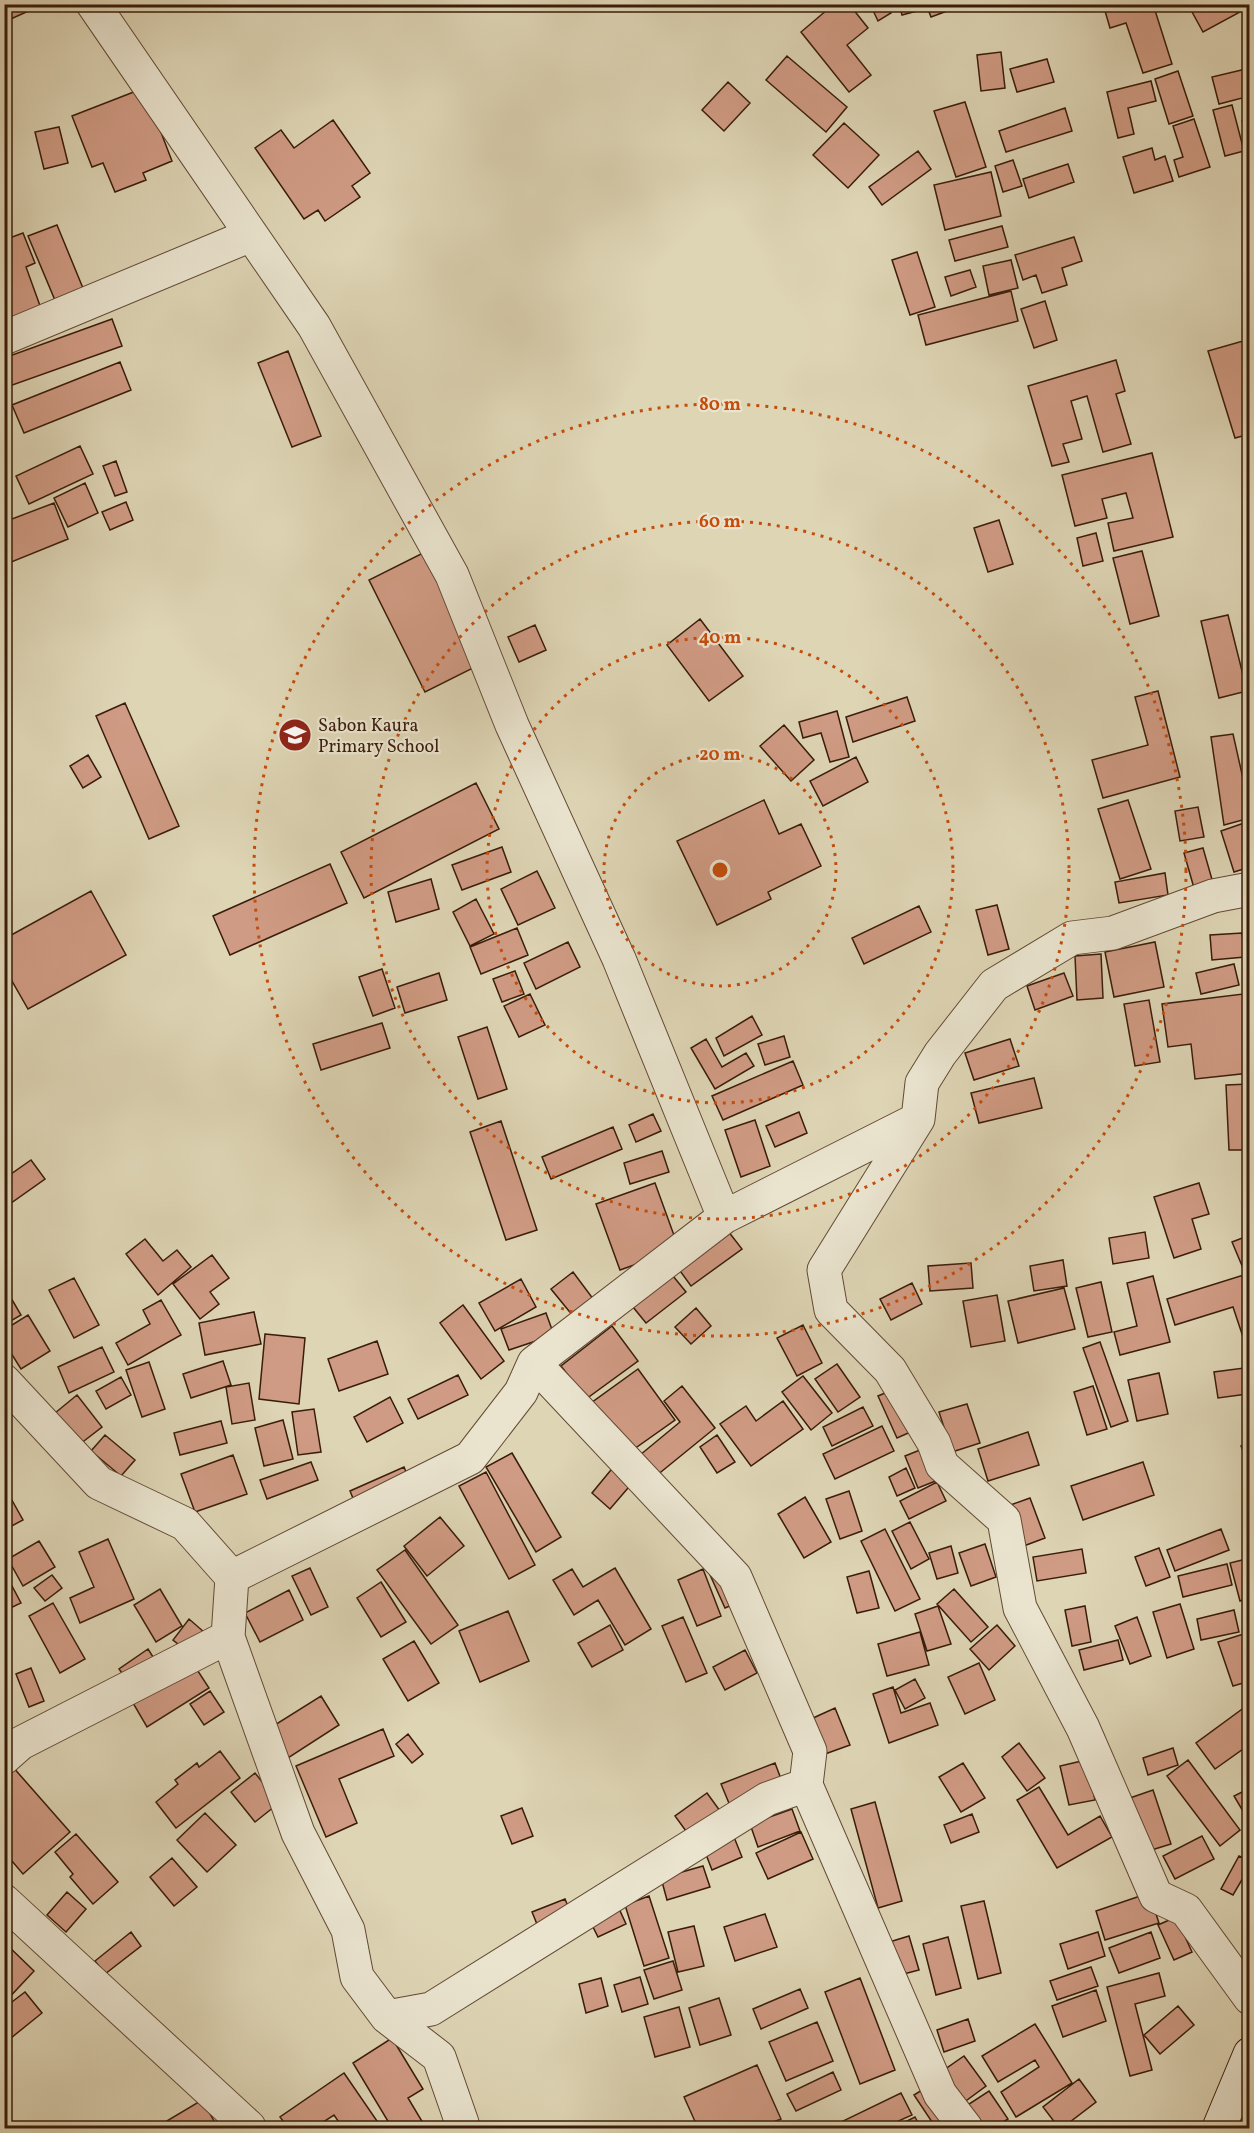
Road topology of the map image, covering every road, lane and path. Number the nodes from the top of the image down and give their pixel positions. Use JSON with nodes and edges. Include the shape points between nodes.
{"nodes":[{"id":1,"x":93,"y":4,"type":"edge"},
{"id":2,"x":251,"y":236,"type":"junction"},
{"id":3,"x":4,"y":338,"type":"edge"},
{"id":4,"x":1250,"y":889,"type":"edge"},
{"id":5,"x":918,"y":1119,"type":"junction"},
{"id":6,"x":724,"y":1217,"type":"junction"},
{"id":7,"x":534,"y":1363,"type":"junction"},
{"id":8,"x":6,"y":1387,"type":"edge"},
{"id":9,"x":232,"y":1577,"type":"junction"},
{"id":10,"x":228,"y":1637,"type":"junction"},
{"id":11,"x":4,"y":1758,"type":"edge"},
{"id":12,"x":806,"y":1785,"type":"junction"},
{"id":13,"x":4,"y":1901,"type":"edge"},
{"id":14,"x":1250,"y":1998,"type":"edge"},
{"id":15,"x":387,"y":2017,"type":"junction"},
{"id":16,"x":1250,"y":2054,"type":"edge"},
{"id":17,"x":249,"y":2127,"type":"edge"},
{"id":18,"x":459,"y":2128,"type":"edge"},
{"id":19,"x":966,"y":2128,"type":"edge"},
{"id":20,"x":1219,"y":2128,"type":"edge"}],
"edges":[{"from":1,"to":2,"type":"street"},
{"from":2,"to":3,"type":"street"},
{"from":2,"to":6,"type":"street","via":[[314,326],[452,575],[512,725],[620,959]]},
{"from":4,"to":5,"type":"street","via":[[1213,896],[1113,933],[1072,938],[994,985],[922,1083]]},
{"from":5,"to":6,"type":"street"},
{"from":5,"to":14,"type":"street","via":[[824,1270],[831,1310],[890,1370],[934,1443],[942,1465],[1004,1520],[1020,1608],[1083,1728],[1156,1896],[1186,1910]]},
{"from":6,"to":7,"type":"street"},
{"from":7,"to":9,"type":"street","via":[[520,1392],[470,1458]]},
{"from":7,"to":12,"type":"street","via":[[735,1577],[810,1751]]},
{"from":8,"to":9,"type":"street","via":[[99,1483],[185,1524]]},
{"from":9,"to":10,"type":"street"},
{"from":10,"to":11,"type":"street","via":[[21,1743]]},
{"from":10,"to":15,"type":"street","via":[[298,1833],[348,1930],[357,1977]]},
{"from":12,"to":15,"type":"street","via":[[767,1799],[431,2009]]},
{"from":12,"to":19,"type":"street","via":[[940,2094]]},
{"from":13,"to":17,"type":"street"},
{"from":15,"to":18,"type":"street","via":[[439,2057],[462,2123]]},
{"from":16,"to":20,"type":"street"}]}
